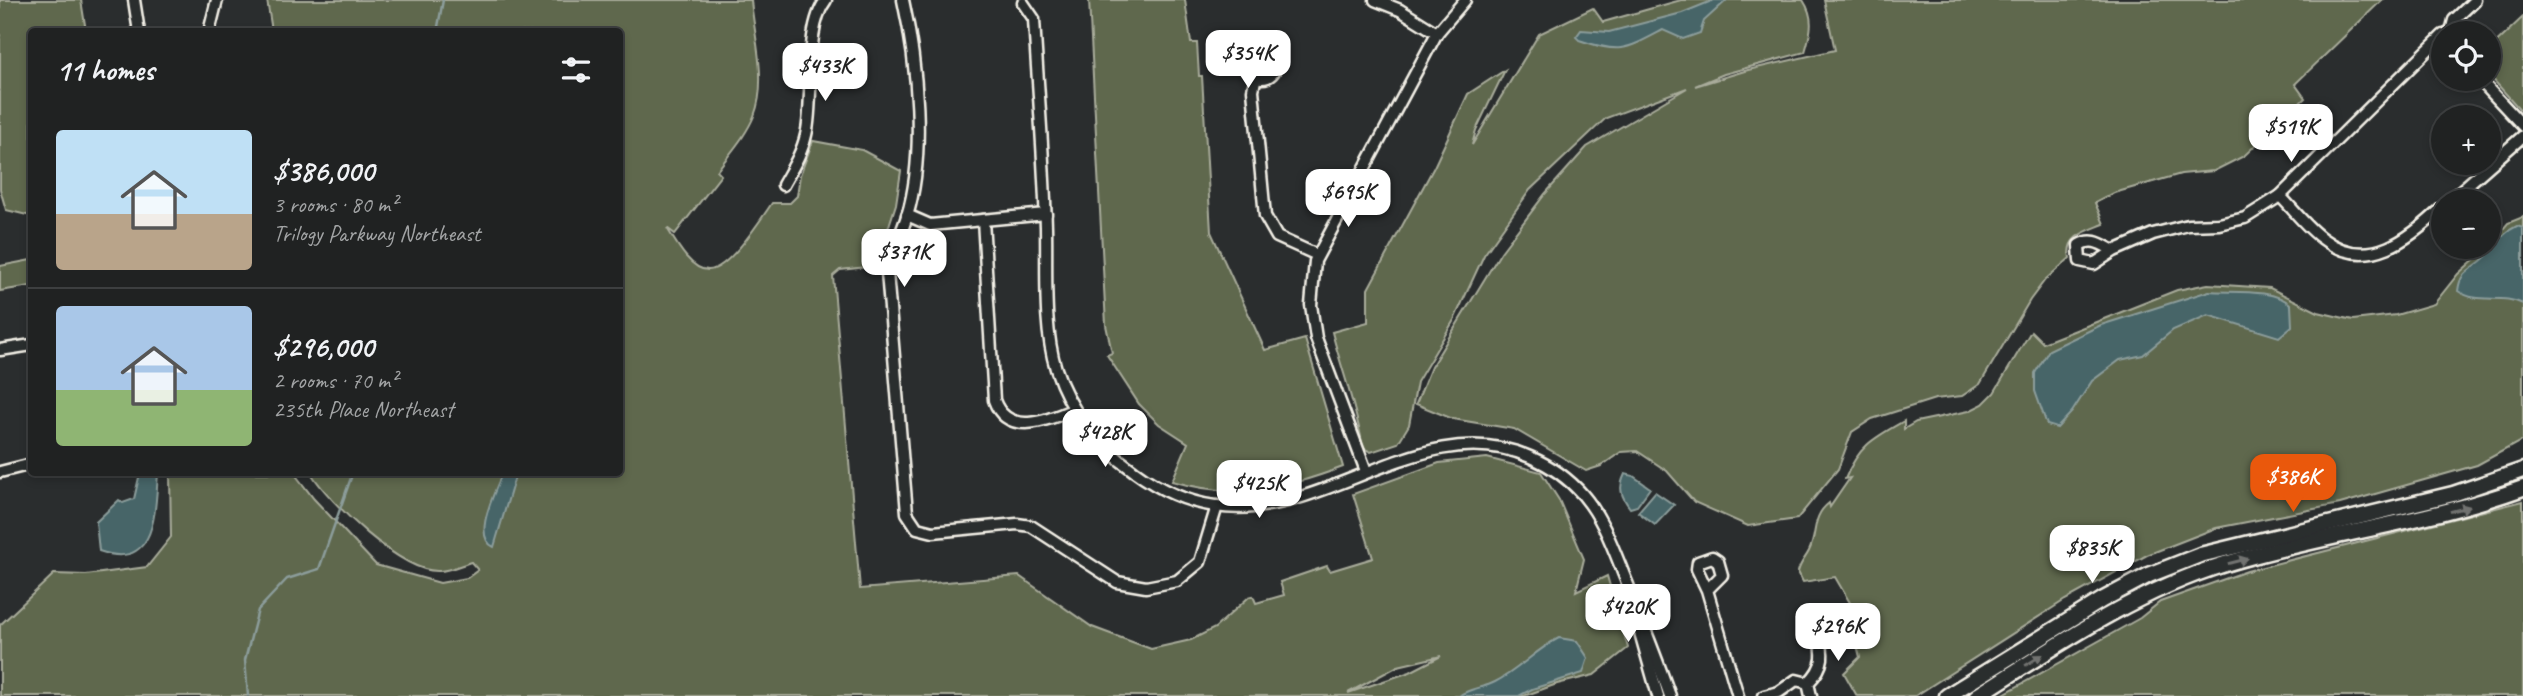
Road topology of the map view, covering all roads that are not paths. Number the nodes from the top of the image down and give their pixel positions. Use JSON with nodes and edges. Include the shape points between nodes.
{"nodes":[{"id":1,"x":134,"y":0,"type":"edge"},
{"id":2,"x":217,"y":0,"type":"edge"},
{"id":3,"x":826,"y":0,"type":"edge"},
{"id":4,"x":903,"y":0,"type":"edge"},
{"id":5,"x":1375,"y":0,"type":"edge"},
{"id":6,"x":1465,"y":0,"type":"edge"},
{"id":7,"x":2475,"y":0,"type":"edge"},
{"id":8,"x":1023,"y":3,"type":"dead end"},
{"id":9,"x":2454,"y":21,"type":"edge"},
{"id":10,"x":138,"y":28,"type":"edge"},
{"id":11,"x":210,"y":28,"type":"edge"},
{"id":12,"x":1437,"y":33,"type":"junction"},
{"id":13,"x":2431,"y":49,"type":"edge"},
{"id":14,"x":2431,"y":51,"type":"edge"},
{"id":15,"x":2428,"y":52,"type":"junction"},
{"id":16,"x":1256,"y":76,"type":"dead end"},
{"id":17,"x":2490,"y":91,"type":"edge"},
{"id":18,"x":2523,"y":125,"type":"edge"},
{"id":19,"x":2523,"y":136,"type":"edge"},
{"id":20,"x":783,"y":186,"type":"dead end"},
{"id":21,"x":2463,"y":189,"type":"edge"},
{"id":22,"x":2280,"y":196,"type":"junction"},
{"id":23,"x":1046,"y":214,"type":"junction"},
{"id":24,"x":907,"y":215,"type":"junction"},
{"id":25,"x":2431,"y":218,"type":"edge"},
{"id":26,"x":983,"y":220,"type":"junction"},
{"id":27,"x":2113,"y":251,"type":"dead end"},
{"id":28,"x":1317,"y":255,"type":"junction"},
{"id":29,"x":28,"y":346,"type":"edge"},
{"id":30,"x":0,"y":350,"type":"edge"},
{"id":31,"x":1074,"y":409,"type":"junction"},
{"id":32,"x":28,"y":465,"type":"edge"},
{"id":33,"x":2523,"y":470,"type":"edge"},
{"id":34,"x":1366,"y":471,"type":"junction"},
{"id":35,"x":0,"y":472,"type":"edge"},
{"id":36,"x":2523,"y":488,"type":"edge"},
{"id":37,"x":1217,"y":506,"type":"junction"},
{"id":38,"x":1627,"y":584,"type":"junction"},
{"id":39,"x":1707,"y":590,"type":"dead end"},
{"id":40,"x":1818,"y":630,"type":"dead end"},
{"id":41,"x":1808,"y":683,"type":"junction"},
{"id":42,"x":1781,"y":694,"type":"edge"},
{"id":43,"x":1658,"y":696,"type":"edge"},
{"id":44,"x":1670,"y":696,"type":"edge"},
{"id":45,"x":1738,"y":696,"type":"edge"},
{"id":46,"x":1764,"y":696,"type":"edge"},
{"id":47,"x":1811,"y":696,"type":"edge"},
{"id":48,"x":1947,"y":696,"type":"edge"},
{"id":49,"x":1977,"y":696,"type":"edge"}],
"edges":[{"from":1,"to":10,"type":"street"},
{"from":2,"to":11,"type":"street"},
{"from":3,"to":20,"type":"street","via":[[815,32],[807,134]]},
{"from":4,"to":24,"type":"street","via":[[919,121]]},
{"from":5,"to":12,"type":"street"},
{"from":6,"to":12,"type":"street"},
{"from":7,"to":9,"type":"street"},
{"from":8,"to":23,"type":"street","via":[[1034,19]]},
{"from":12,"to":28,"type":"street"},
{"from":13,"to":15,"type":"street"},
{"from":14,"to":15,"type":"street"},
{"from":15,"to":22,"type":"street"},
{"from":16,"to":28,"type":"street","via":[[1265,216],[1277,237]]},
{"from":17,"to":18,"type":"street"},
{"from":19,"to":21,"type":"street"},
{"from":22,"to":25,"type":"street","via":[[2324,241],[2355,253],[2392,248]]},
{"from":22,"to":27,"type":"street","via":[[2245,218],[2152,234]]},
{"from":23,"to":26,"type":"street"},
{"from":23,"to":31,"type":"street","via":[[1055,366]]},
{"from":24,"to":26,"type":"street","via":[[930,225]]},
{"from":24,"to":37,"type":"street","via":[[887,272],[907,513],[917,527],[933,531],[1031,526],[1117,582],[1146,587],[1177,581],[1200,562]]},
{"from":26,"to":31,"type":"street","via":[[998,410],[1021,424]]},
{"from":28,"to":34,"type":"street","via":[[1311,305],[1316,338]]},
{"from":29,"to":30,"type":"street"},
{"from":31,"to":37,"type":"street","via":[[1100,443],[1139,475],[1169,492]]},
{"from":32,"to":35,"type":"street"},
{"from":33,"to":48,"type":"street","via":[[2453,494],[2200,555],[2149,575]]},
{"from":34,"to":37,"type":"street","via":[[1291,499]]},
{"from":34,"to":38,"type":"street","via":[[1452,445],[1497,446],[1542,462],[1583,495],[1605,528]]},
{"from":49,"to":36,"type":"street","one_way":true,"via":[[2118,608],[2193,575],[2471,506]]},
{"from":38,"to":43,"type":"street"},
{"from":38,"to":44,"type":"street"},
{"from":39,"to":45,"type":"street"},
{"from":40,"to":41,"type":"street","via":[[1825,656],[1822,668]]},
{"from":41,"to":42,"type":"street","via":[[1790,682]]},
{"from":41,"to":47,"type":"street"},
{"from":42,"to":46,"type":"street"}]}
